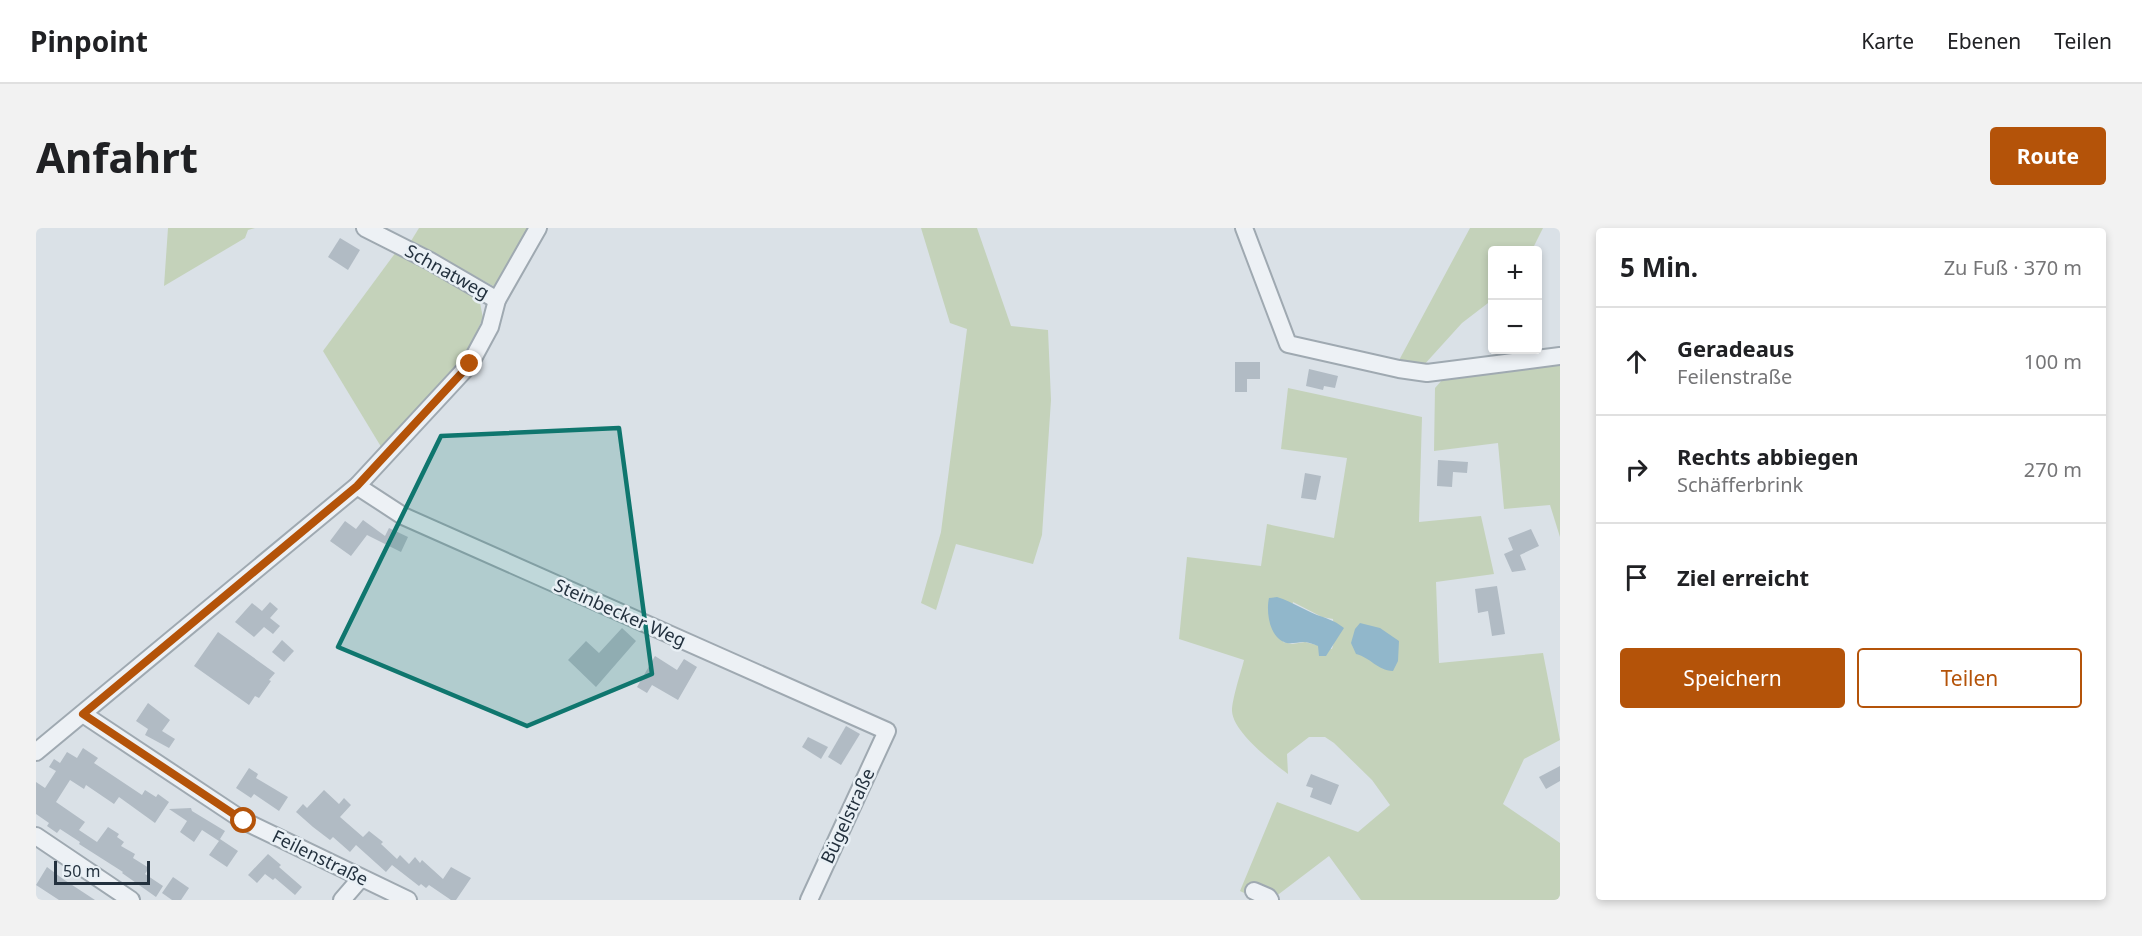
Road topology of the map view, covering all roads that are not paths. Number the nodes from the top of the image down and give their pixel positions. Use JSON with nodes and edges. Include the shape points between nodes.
{"nodes":[{"id":1,"x":365,"y":228,"type":"edge"},
{"id":2,"x":538,"y":228,"type":"edge"},
{"id":3,"x":1244,"y":228,"type":"edge"},
{"id":4,"x":497,"y":300,"type":"junction"},
{"id":5,"x":1560,"y":356,"type":"edge"},
{"id":6,"x":357,"y":486,"type":"junction"},
{"id":7,"x":83,"y":714,"type":"junction"},
{"id":8,"x":886,"y":731,"type":"joint"},
{"id":9,"x":36,"y":752,"type":"edge"},
{"id":10,"x":36,"y":836,"type":"edge"},
{"id":11,"x":360,"y":878,"type":"junction"},
{"id":12,"x":1254,"y":891,"type":"dead end"},
{"id":13,"x":131,"y":900,"type":"edge"},
{"id":14,"x":342,"y":900,"type":"edge"},
{"id":15,"x":408,"y":900,"type":"edge"},
{"id":16,"x":809,"y":900,"type":"edge"},
{"id":17,"x":1270,"y":900,"type":"edge"}],
"edges":[{"from":1,"to":4,"type":"street","name":"Schnatweg"},
{"from":2,"to":4,"type":"street"},
{"from":3,"to":5,"type":"street","via":[[1288,344],[1427,373]]},
{"from":4,"to":6,"type":"street","via":[[490,327],[470,364]]},
{"from":6,"to":7,"type":"street"},
{"from":6,"to":8,"type":"street","name":"Steinbecker Weg","via":[[403,516]]},
{"from":7,"to":9,"type":"street"},
{"from":7,"to":11,"type":"street","name":"Feilenstraße","via":[[244,821]]},
{"from":8,"to":16,"type":"street","name":"Bügelstraße"},
{"from":10,"to":13,"type":"street"},
{"from":11,"to":14,"type":"street"},
{"from":11,"to":15,"type":"street","name":"Feilenstraße"},
{"from":12,"to":17,"type":"street"}]}
